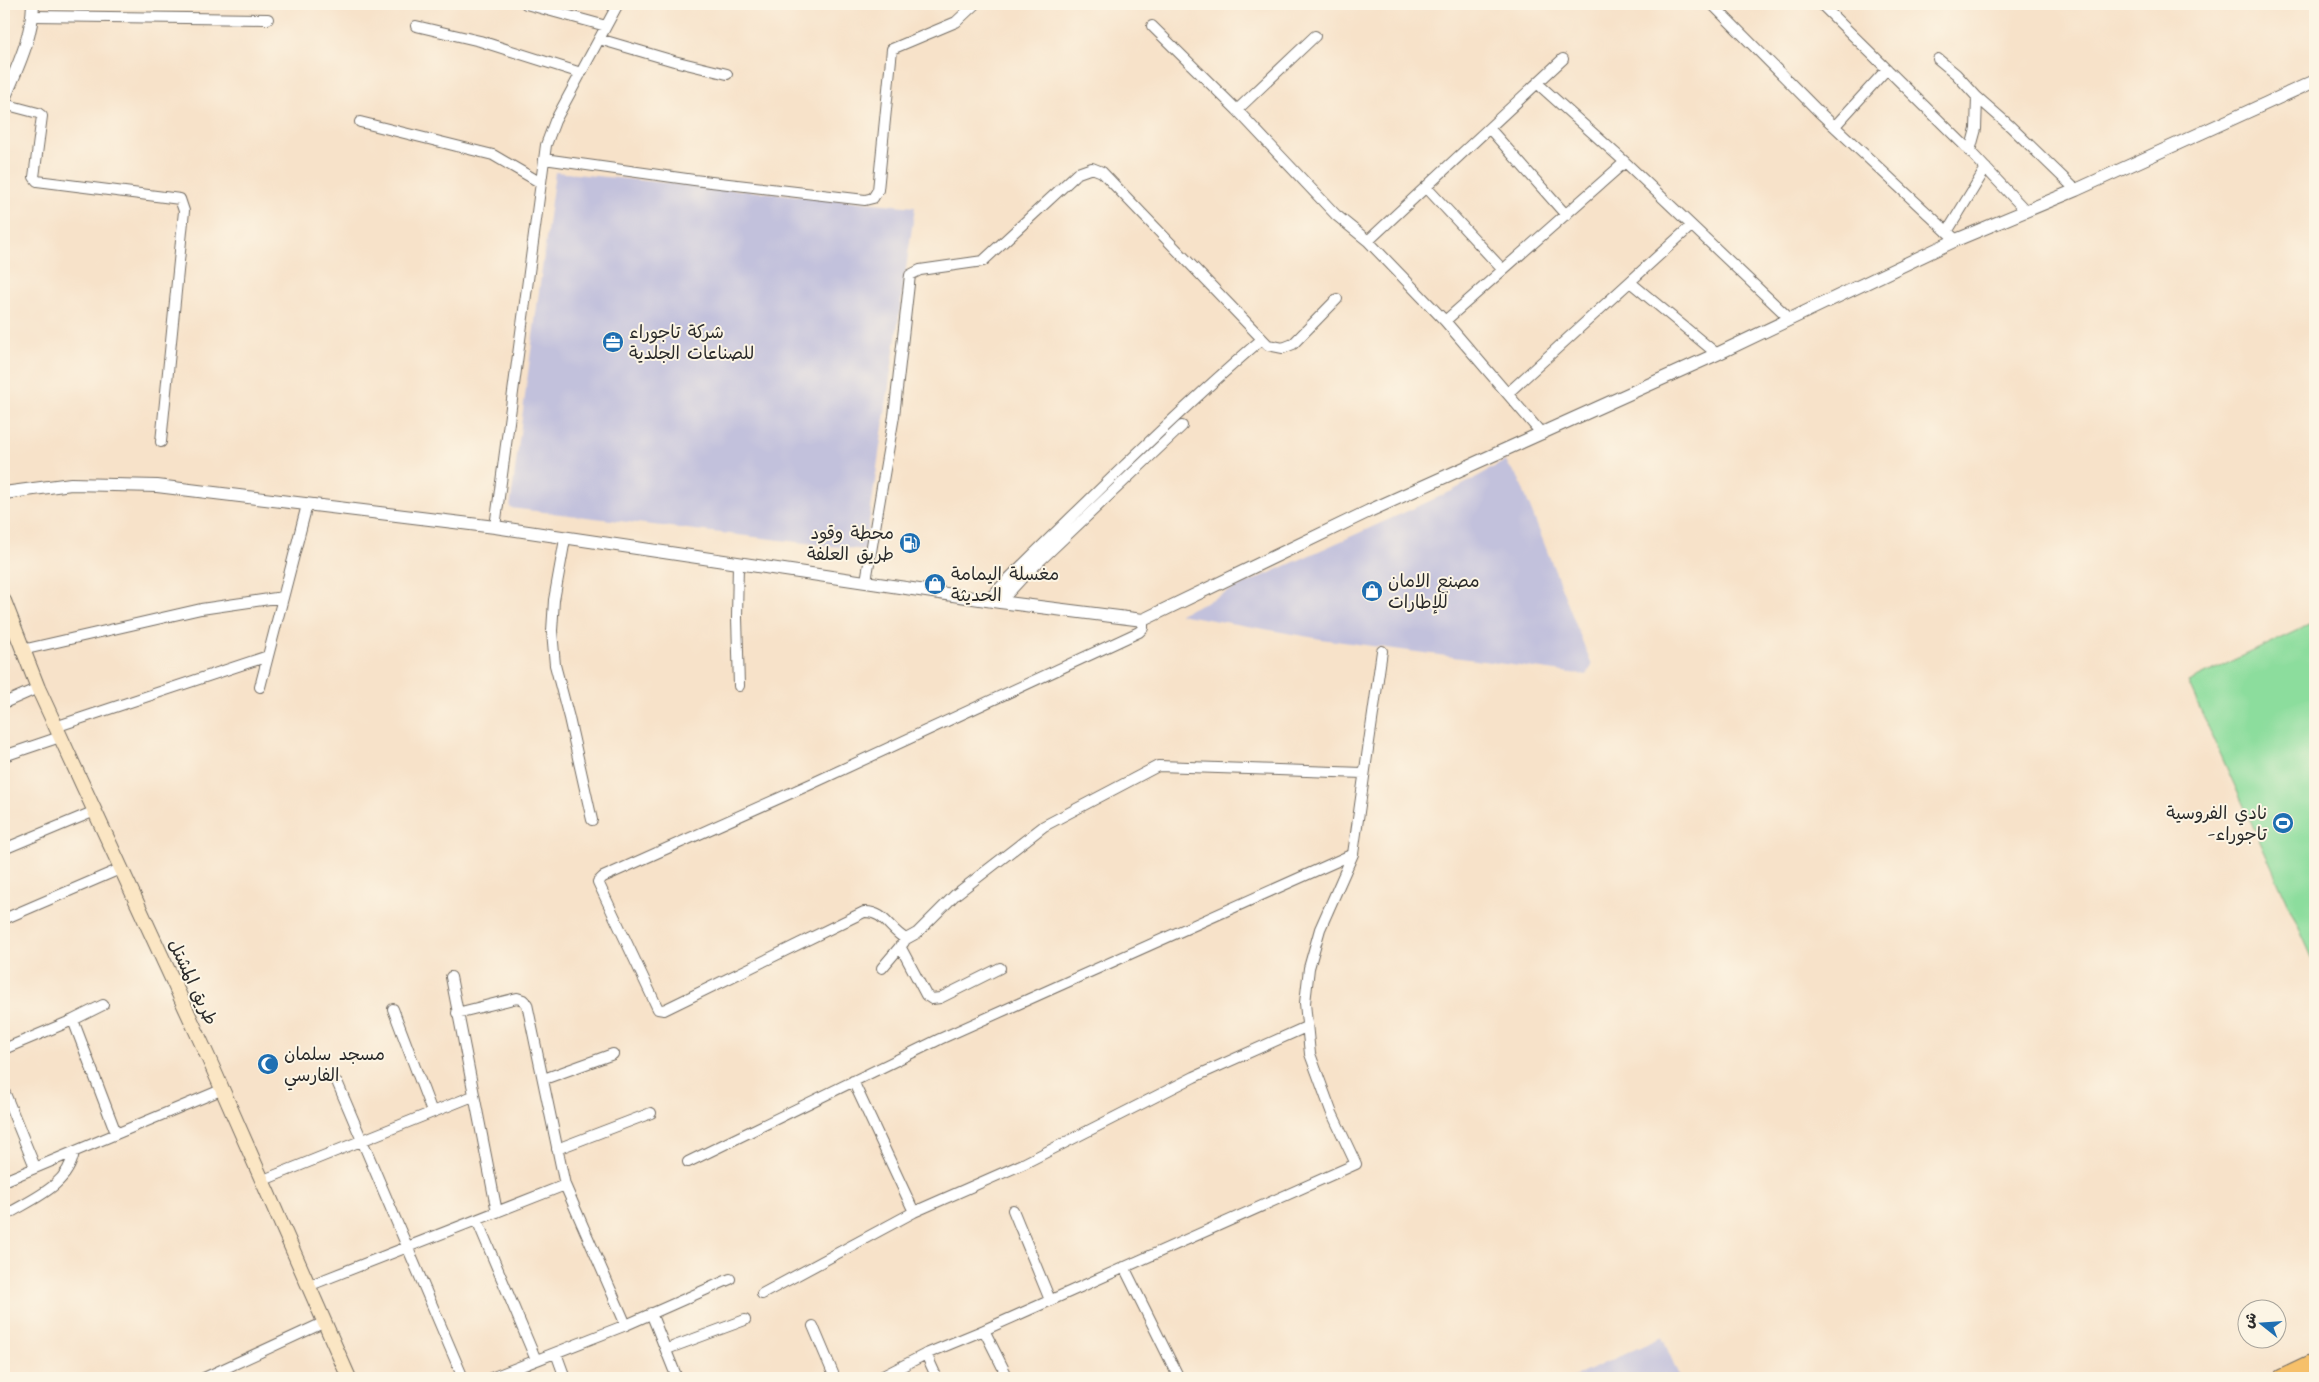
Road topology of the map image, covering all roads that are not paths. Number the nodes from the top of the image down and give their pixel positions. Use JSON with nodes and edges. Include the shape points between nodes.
{"nodes":[{"id":1,"x":526,"y":4,"type":"edge"},
{"id":2,"x":618,"y":4,"type":"edge"},
{"id":3,"x":975,"y":4,"type":"edge"},
{"id":4,"x":1821,"y":4,"type":"edge"},
{"id":5,"x":1714,"y":5,"type":"edge"},
{"id":6,"x":33,"y":10,"type":"edge"},
{"id":7,"x":268,"y":19,"type":"dead end"},
{"id":8,"x":416,"y":26,"type":"dead end"},
{"id":9,"x":606,"y":26,"type":"junction"},
{"id":10,"x":1152,"y":26,"type":"dead end"},
{"id":11,"x":1315,"y":36,"type":"dead end"},
{"id":12,"x":599,"y":39,"type":"junction"},
{"id":13,"x":1563,"y":59,"type":"dead end"},
{"id":14,"x":1938,"y":59,"type":"dead end"},
{"id":15,"x":1887,"y":69,"type":"junction"},
{"id":16,"x":580,"y":73,"type":"junction"},
{"id":17,"x":728,"y":74,"type":"dead end"},
{"id":18,"x":2315,"y":81,"type":"edge"},
{"id":19,"x":1537,"y":83,"type":"junction"},
{"id":20,"x":1977,"y":97,"type":"junction"},
{"id":21,"x":4,"y":99,"type":"edge"},
{"id":22,"x":4,"y":104,"type":"edge"},
{"id":23,"x":1237,"y":110,"type":"junction"},
{"id":24,"x":360,"y":122,"type":"dead end"},
{"id":25,"x":1834,"y":126,"type":"junction"},
{"id":26,"x":1489,"y":128,"type":"junction"},
{"id":27,"x":1970,"y":151,"type":"junction"},
{"id":28,"x":544,"y":159,"type":"junction"},
{"id":29,"x":1625,"y":162,"type":"junction"},
{"id":30,"x":1986,"y":168,"type":"junction"},
{"id":31,"x":541,"y":183,"type":"junction"},
{"id":32,"x":1426,"y":187,"type":"junction"},
{"id":33,"x":2076,"y":190,"type":"junction"},
{"id":34,"x":2026,"y":211,"type":"junction"},
{"id":35,"x":1566,"y":214,"type":"junction"},
{"id":36,"x":1691,"y":226,"type":"junction"},
{"id":37,"x":1952,"y":236,"type":"junction"},
{"id":38,"x":1368,"y":241,"type":"junction"},
{"id":39,"x":1503,"y":270,"type":"junction"},
{"id":40,"x":1630,"y":282,"type":"junction"},
{"id":41,"x":1337,"y":299,"type":"dead end"},
{"id":42,"x":1789,"y":318,"type":"junction"},
{"id":43,"x":1445,"y":321,"type":"junction"},
{"id":44,"x":1261,"y":340,"type":"junction"},
{"id":45,"x":1717,"y":354,"type":"junction"},
{"id":46,"x":1508,"y":393,"type":"junction"},
{"id":47,"x":1182,"y":426,"type":"dead end"},
{"id":48,"x":1542,"y":434,"type":"junction"},
{"id":49,"x":161,"y":442,"type":"dead end"},
{"id":50,"x":4,"y":493,"type":"edge"},
{"id":51,"x":307,"y":505,"type":"junction"},
{"id":52,"x":495,"y":527,"type":"junction"},
{"id":53,"x":565,"y":539,"type":"junction"},
{"id":54,"x":738,"y":563,"type":"junction"},
{"id":55,"x":866,"y":581,"type":"junction"},
{"id":56,"x":283,"y":597,"type":"junction"},
{"id":57,"x":4,"y":601,"type":"edge"},
{"id":58,"x":994,"y":601,"type":"junction"},
{"id":59,"x":6,"y":617,"type":"edge"},
{"id":60,"x":1143,"y":620,"type":"junction"},
{"id":61,"x":22,"y":650,"type":"junction"},
{"id":62,"x":1382,"y":651,"type":"dead end"},
{"id":63,"x":268,"y":656,"type":"junction"},
{"id":64,"x":740,"y":686,"type":"dead end"},
{"id":65,"x":260,"y":687,"type":"dead end"},
{"id":66,"x":38,"y":688,"type":"junction"},
{"id":67,"x":4,"y":704,"type":"edge"},
{"id":68,"x":58,"y":732,"type":"junction"},
{"id":69,"x":4,"y":756,"type":"edge"},
{"id":70,"x":1363,"y":773,"type":"junction"},
{"id":71,"x":95,"y":811,"type":"junction"},
{"id":72,"x":592,"y":820,"type":"dead end"},
{"id":73,"x":4,"y":849,"type":"edge"},
{"id":74,"x":1353,"y":854,"type":"junction"},
{"id":75,"x":120,"y":869,"type":"junction"},
{"id":76,"x":4,"y":919,"type":"edge"},
{"id":77,"x":903,"y":942,"type":"junction"},
{"id":78,"x":882,"y":968,"type":"dead end"},
{"id":79,"x":1000,"y":968,"type":"dead end"},
{"id":80,"x":451,"y":977,"type":"dead end"},
{"id":81,"x":103,"y":1005,"type":"dead end"},
{"id":82,"x":393,"y":1009,"type":"dead end"},
{"id":83,"x":458,"y":1013,"type":"junction"},
{"id":84,"x":73,"y":1020,"type":"junction"},
{"id":85,"x":1306,"y":1027,"type":"junction"},
{"id":86,"x":4,"y":1049,"type":"edge"},
{"id":87,"x":614,"y":1054,"type":"dead end"},
{"id":88,"x":544,"y":1079,"type":"junction"},
{"id":89,"x":853,"y":1081,"type":"junction"},
{"id":90,"x":338,"y":1084,"type":"dead end"},
{"id":91,"x":222,"y":1090,"type":"junction"},
{"id":92,"x":4,"y":1092,"type":"edge"},
{"id":93,"x":473,"y":1096,"type":"junction"},
{"id":94,"x":432,"y":1112,"type":"junction"},
{"id":95,"x":651,"y":1113,"type":"dead end"},
{"id":96,"x":116,"y":1133,"type":"junction"},
{"id":97,"x":364,"y":1140,"type":"junction"},
{"id":98,"x":557,"y":1149,"type":"junction"},
{"id":99,"x":74,"y":1152,"type":"junction"},
{"id":100,"x":688,"y":1162,"type":"dead end"},
{"id":101,"x":35,"y":1167,"type":"junction"},
{"id":102,"x":4,"y":1181,"type":"edge"},
{"id":103,"x":261,"y":1181,"type":"junction"},
{"id":104,"x":565,"y":1185,"type":"junction"},
{"id":105,"x":1013,"y":1210,"type":"dead end"},
{"id":106,"x":497,"y":1212,"type":"junction"},
{"id":107,"x":914,"y":1212,"type":"junction"},
{"id":108,"x":4,"y":1220,"type":"edge"},
{"id":109,"x":477,"y":1220,"type":"junction"},
{"id":110,"x":409,"y":1247,"type":"junction"},
{"id":111,"x":1124,"y":1267,"type":"junction"},
{"id":112,"x":730,"y":1279,"type":"dead end"},
{"id":113,"x":308,"y":1286,"type":"junction"},
{"id":114,"x":762,"y":1294,"type":"dead end"},
{"id":115,"x":1050,"y":1300,"type":"junction"},
{"id":116,"x":651,"y":1313,"type":"junction"},
{"id":117,"x":745,"y":1320,"type":"dead end"},
{"id":118,"x":325,"y":1322,"type":"junction"},
{"id":119,"x":626,"y":1325,"type":"junction"},
{"id":120,"x":813,"y":1326,"type":"dead end"},
{"id":121,"x":984,"y":1330,"type":"junction"},
{"id":122,"x":667,"y":1349,"type":"junction"},
{"id":123,"x":556,"y":1352,"type":"junction"},
{"id":124,"x":926,"y":1354,"type":"junction"},
{"id":125,"x":536,"y":1360,"type":"junction"},
{"id":126,"x":2315,"y":1362,"type":"edge"},
{"id":127,"x":514,"y":1374,"type":"edge"},
{"id":128,"x":204,"y":1378,"type":"edge"},
{"id":129,"x":349,"y":1378,"type":"edge"},
{"id":130,"x":463,"y":1378,"type":"edge"},
{"id":131,"x":491,"y":1378,"type":"edge"},
{"id":132,"x":565,"y":1378,"type":"edge"},
{"id":133,"x":677,"y":1378,"type":"edge"},
{"id":134,"x":835,"y":1378,"type":"edge"},
{"id":135,"x":879,"y":1378,"type":"edge"},
{"id":136,"x":937,"y":1378,"type":"edge"},
{"id":137,"x":1008,"y":1378,"type":"edge"},
{"id":138,"x":1179,"y":1378,"type":"edge"},
{"id":139,"x":2281,"y":1378,"type":"edge"}],
"edges":[{"from":1,"to":9,"type":"street"},
{"from":2,"to":9,"type":"street"},
{"from":3,"to":28,"type":"street","via":[[956,22],[892,49],[878,190],[873,198],[865,200],[694,180]]},
{"from":4,"to":15,"type":"street"},
{"from":5,"to":25,"type":"street"},
{"from":6,"to":7,"type":"street"},
{"from":6,"to":21,"type":"street","via":[[25,48]]},
{"from":8,"to":16,"type":"street","via":[[480,41]]},
{"from":9,"to":12,"type":"street"},
{"from":10,"to":23,"type":"street"},
{"from":11,"to":23,"type":"street"},
{"from":12,"to":16,"type":"street"},
{"from":12,"to":17,"type":"street","via":[[674,62]]},
{"from":13,"to":19,"type":"street"},
{"from":14,"to":20,"type":"street"},
{"from":15,"to":25,"type":"street"},
{"from":15,"to":27,"type":"street"},
{"from":16,"to":28,"type":"street","via":[[555,121]]},
{"from":18,"to":33,"type":"street"},
{"from":19,"to":26,"type":"street"},
{"from":19,"to":29,"type":"street"},
{"from":20,"to":27,"type":"street","via":[[1976,129]]},
{"from":20,"to":33,"type":"street"},
{"from":22,"to":49,"type":"street","via":[[42,116],[34,177],[37,181],[180,199],[184,211]]},
{"from":23,"to":38,"type":"street","via":[[1336,215]]},
{"from":24,"to":31,"type":"street","via":[[492,154]]},
{"from":25,"to":37,"type":"street"},
{"from":26,"to":32,"type":"street"},
{"from":26,"to":35,"type":"street"},
{"from":27,"to":30,"type":"street"},
{"from":28,"to":31,"type":"street"},
{"from":29,"to":35,"type":"street"},
{"from":29,"to":36,"type":"street"},
{"from":30,"to":34,"type":"street"},
{"from":30,"to":37,"type":"street"},
{"from":31,"to":52,"type":"street"},
{"from":32,"to":38,"type":"street"},
{"from":32,"to":39,"type":"street"},
{"from":33,"to":34,"type":"street"},
{"from":34,"to":37,"type":"street"},
{"from":35,"to":39,"type":"street"},
{"from":36,"to":40,"type":"street"},
{"from":36,"to":42,"type":"street"},
{"from":37,"to":42,"type":"street"},
{"from":38,"to":43,"type":"street"},
{"from":39,"to":43,"type":"street"},
{"from":40,"to":45,"type":"street"},
{"from":40,"to":46,"type":"street"},
{"from":41,"to":44,"type":"street","via":[[1293,344],[1274,347]]},
{"from":42,"to":45,"type":"street"},
{"from":43,"to":46,"type":"street"},
{"from":44,"to":55,"type":"street","via":[[1098,168],[1078,173],[984,261],[913,272],[907,286],[894,416]]},
{"from":44,"to":58,"type":"street","via":[[1156,434],[1024,562]]},
{"from":45,"to":48,"type":"street"},
{"from":46,"to":48,"type":"street"},
{"from":47,"to":58,"type":"street"},
{"from":48,"to":60,"type":"street","via":[[1369,511]]},
{"from":50,"to":51,"type":"street","via":[[71,484],[157,486]]},
{"from":51,"to":52,"type":"street"},
{"from":51,"to":56,"type":"street"},
{"from":52,"to":53,"type":"street"},
{"from":53,"to":54,"type":"street"},
{"from":53,"to":72,"type":"street","via":[[554,600],[555,665]]},
{"from":54,"to":55,"type":"street"},
{"from":54,"to":64,"type":"street","via":[[736,618]]},
{"from":55,"to":58,"type":"street"},
{"from":56,"to":61,"type":"street","via":[[201,609]]},
{"from":56,"to":63,"type":"street"},
{"from":57,"to":59,"type":"main road","name":"طريق المشتل"},
{"from":58,"to":60,"type":"street"},
{"from":59,"to":61,"type":"main road","name":"طريق المشتل"},
{"from":60,"to":77,"type":"street","via":[[1143,628],[1139,632],[598,882],[658,1009],[664,1010],[864,912],[874,911],[882,916]]},
{"from":61,"to":66,"type":"main road","name":"طريق المشتل"},
{"from":62,"to":70,"type":"street"},
{"from":63,"to":65,"type":"street"},
{"from":63,"to":68,"type":"street"},
{"from":66,"to":67,"type":"street"},
{"from":66,"to":68,"type":"main road","name":"طريق المشتل"},
{"from":68,"to":69,"type":"street"},
{"from":68,"to":71,"type":"main road","name":"طريق المشتل"},
{"from":70,"to":74,"type":"street"},
{"from":70,"to":77,"type":"street","via":[[1158,766],[1044,826],[955,894],[917,933]]},
{"from":71,"to":73,"type":"street"},
{"from":71,"to":75,"type":"main road","name":"طريق المشتل"},
{"from":74,"to":85,"type":"street","via":[[1320,929],[1309,968]]},
{"from":74,"to":89,"type":"street","via":[[940,1038]]},
{"from":75,"to":76,"type":"street"},
{"from":75,"to":91,"type":"main road","name":"طريق المشتل"},
{"from":77,"to":78,"type":"street"},
{"from":77,"to":79,"type":"street","via":[[926,995],[932,999]]},
{"from":80,"to":83,"type":"street"},
{"from":81,"to":84,"type":"street"},
{"from":82,"to":94,"type":"street"},
{"from":83,"to":88,"type":"street","via":[[516,998],[523,1000],[527,1004]]},
{"from":83,"to":93,"type":"street"},
{"from":84,"to":86,"type":"street"},
{"from":84,"to":96,"type":"street"},
{"from":85,"to":107,"type":"street","via":[[1194,1077],[1023,1164]]},
{"from":85,"to":111,"type":"street","via":[[1318,1080],[1356,1164]]},
{"from":87,"to":88,"type":"street"},
{"from":88,"to":98,"type":"street"},
{"from":89,"to":100,"type":"street"},
{"from":89,"to":107,"type":"street"},
{"from":90,"to":97,"type":"street"},
{"from":91,"to":96,"type":"street"},
{"from":91,"to":103,"type":"main road","name":"طريق المشتل"},
{"from":92,"to":101,"type":"street"},
{"from":93,"to":94,"type":"street"},
{"from":93,"to":106,"type":"street"},
{"from":94,"to":97,"type":"street"},
{"from":95,"to":98,"type":"street"},
{"from":96,"to":99,"type":"street"},
{"from":97,"to":103,"type":"street"},
{"from":97,"to":110,"type":"street"},
{"from":98,"to":104,"type":"street"},
{"from":99,"to":101,"type":"street"},
{"from":99,"to":108,"type":"street","via":[[72,1166],[57,1185],[6,1215]]},
{"from":101,"to":102,"type":"street"},
{"from":103,"to":113,"type":"main road","name":"طريق المشتل"},
{"from":104,"to":106,"type":"street"},
{"from":104,"to":119,"type":"street"},
{"from":105,"to":115,"type":"street"},
{"from":106,"to":109,"type":"street"},
{"from":107,"to":114,"type":"street"},
{"from":109,"to":110,"type":"street"},
{"from":109,"to":125,"type":"street"},
{"from":110,"to":113,"type":"street"},
{"from":110,"to":130,"type":"street"},
{"from":111,"to":115,"type":"street"},
{"from":111,"to":138,"type":"street"},
{"from":112,"to":116,"type":"street"},
{"from":113,"to":118,"type":"main road","name":"طريق المشتل"},
{"from":115,"to":121,"type":"street"},
{"from":116,"to":119,"type":"street"},
{"from":116,"to":122,"type":"street"},
{"from":117,"to":122,"type":"street"},
{"from":118,"to":128,"type":"street"},
{"from":118,"to":129,"type":"main road","name":"طريق المشتل"},
{"from":119,"to":123,"type":"street"},
{"from":120,"to":134,"type":"street"},
{"from":121,"to":124,"type":"street"},
{"from":121,"to":137,"type":"street"},
{"from":122,"to":133,"type":"street"},
{"from":123,"to":125,"type":"street"},
{"from":123,"to":132,"type":"street"},
{"from":124,"to":135,"type":"street"},
{"from":124,"to":136,"type":"street"},
{"from":125,"to":127,"type":"street"},
{"from":126,"to":139,"type":"main road"},
{"from":127,"to":131,"type":"street"}]}
